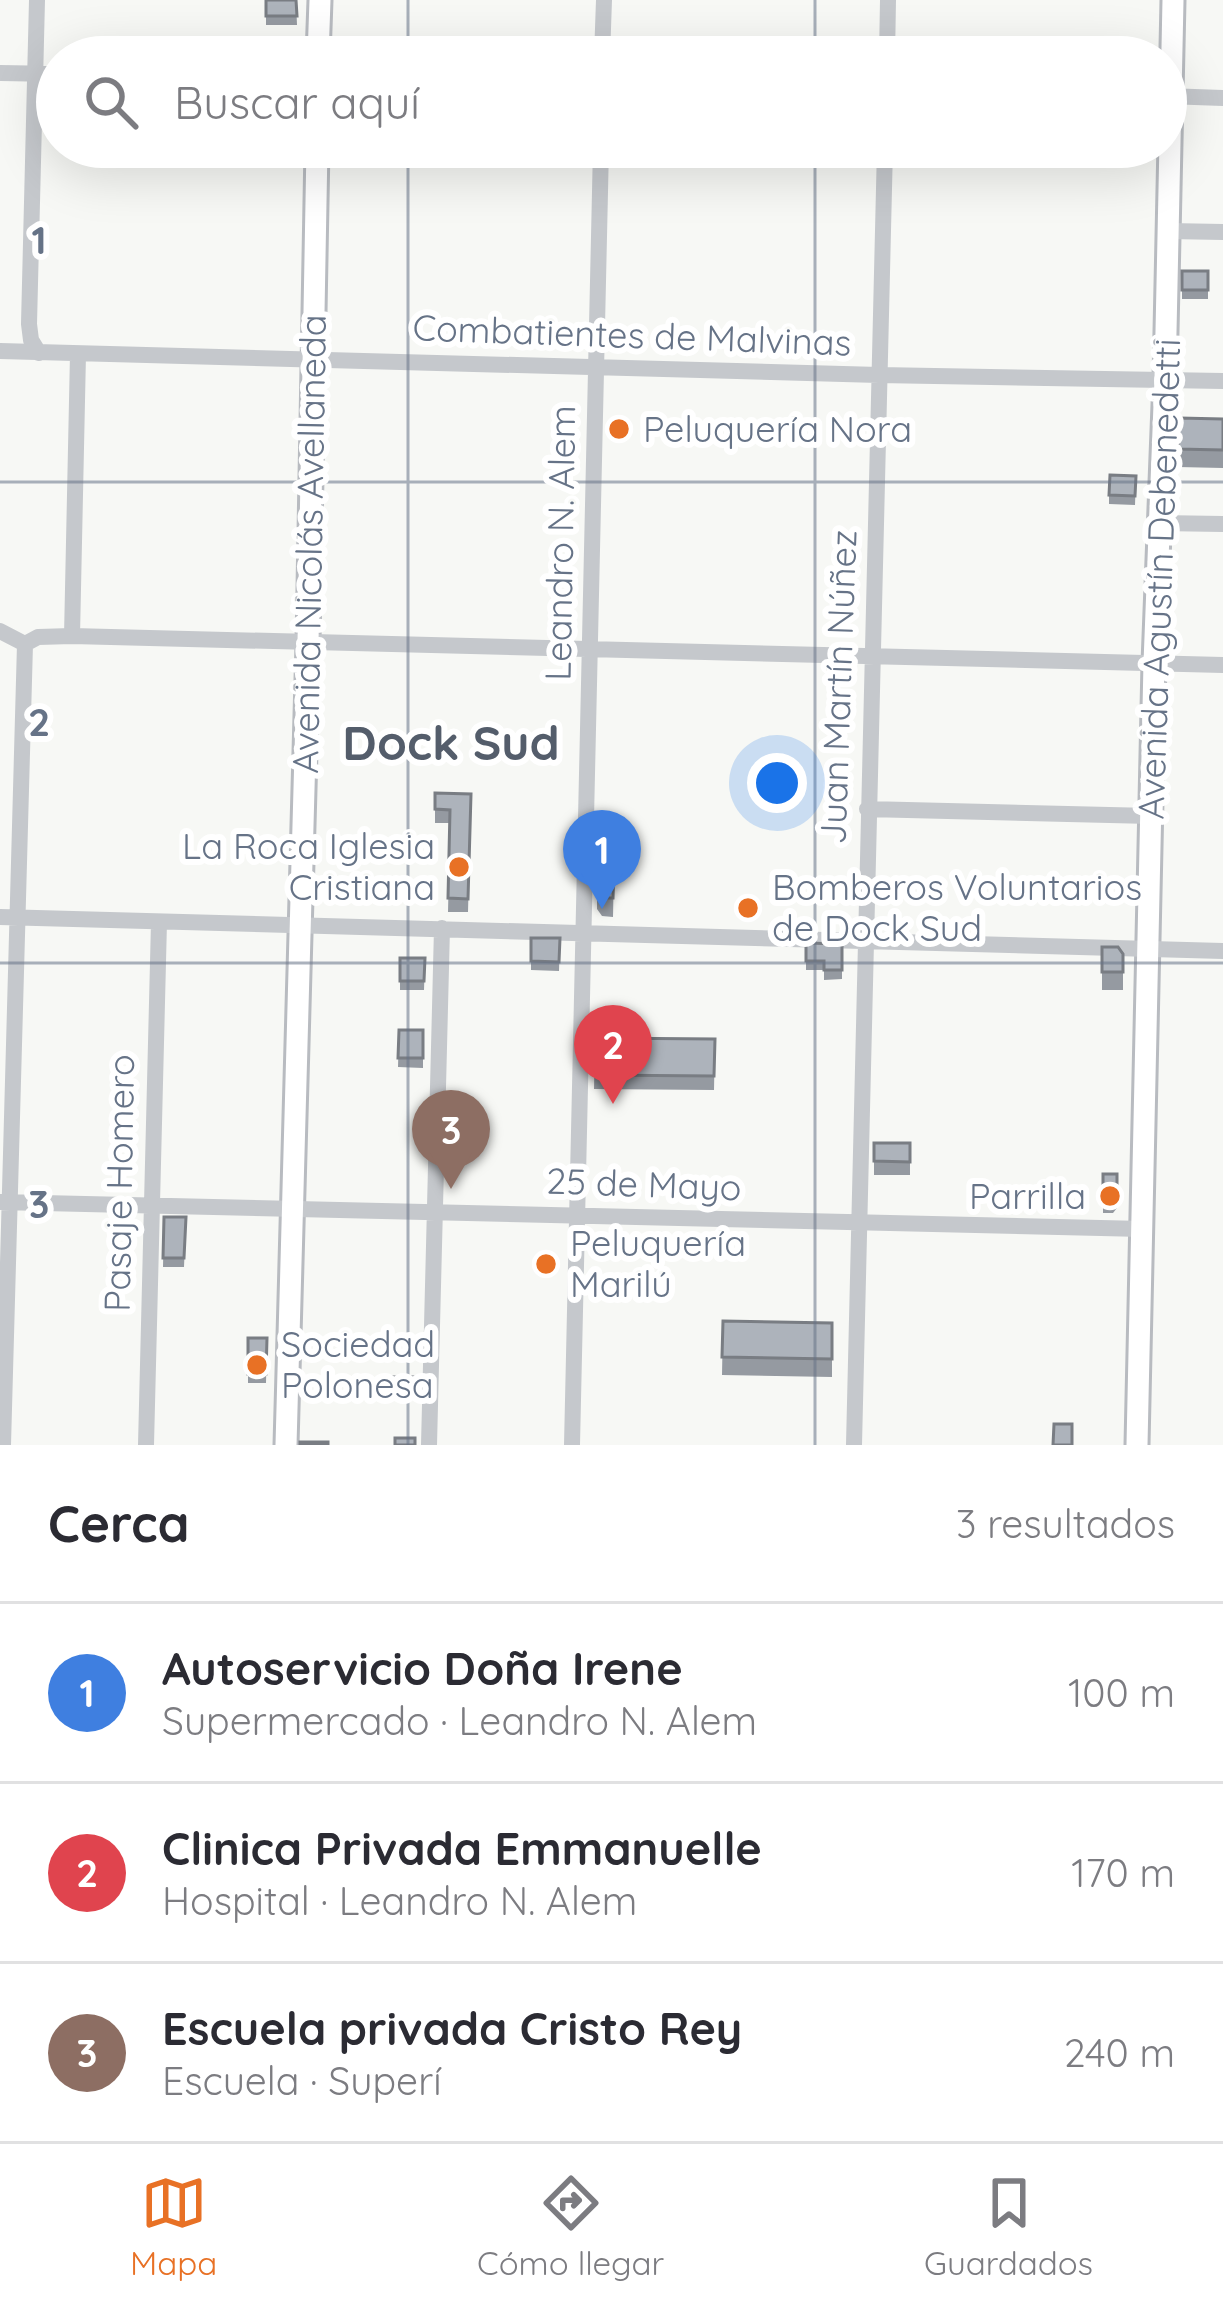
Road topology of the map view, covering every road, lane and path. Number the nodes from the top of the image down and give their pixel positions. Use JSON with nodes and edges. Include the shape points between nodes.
{"nodes":[{"id":1,"x":37,"y":0,"type":"edge"},
{"id":2,"x":320,"y":0,"type":"edge"},
{"id":3,"x":604,"y":0,"type":"edge"},
{"id":4,"x":888,"y":0,"type":"edge"},
{"id":5,"x":1173,"y":0,"type":"edge"},
{"id":6,"x":36,"y":36,"type":"edge"},
{"id":7,"x":36,"y":36,"type":"edge"},
{"id":8,"x":319,"y":36,"type":"edge"},
{"id":9,"x":603,"y":36,"type":"edge"},
{"id":10,"x":887,"y":36,"type":"edge"},
{"id":11,"x":1171,"y":36,"type":"edge"},
{"id":12,"x":0,"y":73,"type":"edge"},
{"id":13,"x":35,"y":73,"type":"junction"},
{"id":14,"x":1187,"y":97,"type":"edge"},
{"id":15,"x":1223,"y":98,"type":"edge"},
{"id":16,"x":317,"y":168,"type":"edge"},
{"id":17,"x":601,"y":168,"type":"edge"},
{"id":18,"x":884,"y":168,"type":"edge"},
{"id":19,"x":1168,"y":168,"type":"edge"},
{"id":20,"x":1168,"y":231,"type":"junction"},
{"id":21,"x":1223,"y":232,"type":"edge"},
{"id":22,"x":0,"y":352,"type":"edge"},
{"id":23,"x":39,"y":353,"type":"junction"},
{"id":24,"x":78,"y":354,"type":"junction"},
{"id":25,"x":312,"y":360,"type":"junction"},
{"id":26,"x":597,"y":367,"type":"junction"},
{"id":27,"x":879,"y":375,"type":"junction"},
{"id":28,"x":1165,"y":379,"type":"junction"},
{"id":29,"x":1223,"y":381,"type":"edge"},
{"id":30,"x":1159,"y":523,"type":"junction"},
{"id":31,"x":1223,"y":524,"type":"edge"},
{"id":32,"x":0,"y":631,"type":"edge"},
{"id":33,"x":72,"y":635,"type":"junction"},
{"id":34,"x":308,"y":643,"type":"junction"},
{"id":35,"x":26,"y":644,"type":"junction"},
{"id":36,"x":590,"y":649,"type":"junction"},
{"id":37,"x":872,"y":658,"type":"junction"},
{"id":38,"x":1154,"y":663,"type":"junction"},
{"id":39,"x":1223,"y":665,"type":"edge"},
{"id":40,"x":868,"y":809,"type":"junction"},
{"id":41,"x":1151,"y":816,"type":"junction"},
{"id":42,"x":9,"y":918,"type":"edge"},
{"id":43,"x":159,"y":922,"type":"junction"},
{"id":44,"x":301,"y":926,"type":"junction"},
{"id":45,"x":442,"y":928,"type":"junction"},
{"id":46,"x":583,"y":932,"type":"junction"},
{"id":47,"x":865,"y":940,"type":"junction"},
{"id":48,"x":1148,"y":949,"type":"junction"},
{"id":49,"x":1223,"y":951,"type":"edge"},
{"id":50,"x":5,"y":1202,"type":"edge"},
{"id":51,"x":152,"y":1207,"type":"junction"},
{"id":52,"x":292,"y":1208,"type":"junction"},
{"id":53,"x":435,"y":1212,"type":"junction"},
{"id":54,"x":578,"y":1215,"type":"junction"},
{"id":55,"x":858,"y":1223,"type":"junction"},
{"id":56,"x":1143,"y":1229,"type":"junction"},
{"id":57,"x":4,"y":1445,"type":"edge"},
{"id":58,"x":146,"y":1445,"type":"edge"},
{"id":59,"x":286,"y":1445,"type":"edge"},
{"id":60,"x":429,"y":1445,"type":"edge"},
{"id":61,"x":572,"y":1445,"type":"edge"},
{"id":62,"x":854,"y":1445,"type":"edge"},
{"id":63,"x":1137,"y":1445,"type":"edge"}],
"edges":[{"from":1,"to":6,"type":"street"},
{"from":2,"to":8,"type":"main road"},
{"from":3,"to":9,"type":"street"},
{"from":4,"to":10,"type":"street"},
{"from":5,"to":11,"type":"main road","name":"Avenida Agustín Debenedetti"},
{"from":7,"to":13,"type":"street"},
{"from":12,"to":13,"type":"street"},
{"from":13,"to":23,"type":"street","via":[[29,324]]},
{"from":14,"to":15,"type":"street"},
{"from":16,"to":25,"type":"main road","name":"Avenida Nicolás Avellaneda"},
{"from":17,"to":26,"type":"street","name":"Leandro N. Alem"},
{"from":18,"to":27,"type":"street","name":"Juan Martín Núñez"},
{"from":19,"to":20,"type":"main road","name":"Avenida Agustín Debenedetti"},
{"from":20,"to":21,"type":"street"},
{"from":20,"to":28,"type":"main road","name":"Avenida Agustín Debenedetti"},
{"from":22,"to":23,"type":"street","name":"Combatientes de Malvinas"},
{"from":23,"to":24,"type":"street","name":"Combatientes de Malvinas"},
{"from":24,"to":25,"type":"street","name":"Combatientes de Malvinas"},
{"from":24,"to":33,"type":"street"},
{"from":25,"to":26,"type":"street","name":"Combatientes de Malvinas"},
{"from":25,"to":34,"type":"main road","name":"Avenida Nicolás Avellaneda"},
{"from":26,"to":27,"type":"street","name":"Combatientes de Malvinas"},
{"from":26,"to":36,"type":"street","name":"Leandro N. Alem"},
{"from":27,"to":28,"type":"street","name":"Combatientes de Malvinas"},
{"from":27,"to":37,"type":"street","name":"Juan Martín Núñez"},
{"from":28,"to":29,"type":"street","name":"Combatientes de Malvinas"},
{"from":28,"to":30,"type":"main road","name":"Avenida Agustín Debenedetti"},
{"from":30,"to":31,"type":"street"},
{"from":30,"to":38,"type":"main road","name":"Avenida Agustín Debenedetti"},
{"from":32,"to":35,"type":"street"},
{"from":33,"to":34,"type":"street"},
{"from":33,"to":35,"type":"street"},
{"from":34,"to":36,"type":"street"},
{"from":34,"to":44,"type":"main road","name":"Avenida Nicolás Avellaneda"},
{"from":35,"to":42,"type":"street"},
{"from":36,"to":37,"type":"street"},
{"from":36,"to":46,"type":"street","name":"Leandro N. Alem"},
{"from":37,"to":38,"type":"street"},
{"from":37,"to":40,"type":"street","name":"Juan Martín Núñez"},
{"from":38,"to":39,"type":"street"},
{"from":38,"to":41,"type":"main road","name":"Avenida Agustín Debenedetti"},
{"from":40,"to":41,"type":"street"},
{"from":40,"to":47,"type":"street","name":"Juan Martín Núñez"},
{"from":41,"to":48,"type":"main road","name":"Avenida Agustín Debenedetti"},
{"from":42,"to":43,"type":"street"},
{"from":42,"to":50,"type":"street"},
{"from":43,"to":44,"type":"street"},
{"from":43,"to":51,"type":"street","name":"Pasaje Homero"},
{"from":44,"to":45,"type":"street"},
{"from":44,"to":52,"type":"main road","name":"Avenida Nicolás Avellaneda"},
{"from":45,"to":46,"type":"street"},
{"from":45,"to":53,"type":"street"},
{"from":46,"to":47,"type":"street"},
{"from":46,"to":54,"type":"street","name":"Leandro N. Alem"},
{"from":47,"to":48,"type":"street"},
{"from":47,"to":55,"type":"street","name":"Juan Martín Núñez"},
{"from":48,"to":49,"type":"street"},
{"from":48,"to":56,"type":"main road","name":"Avenida Agustín Debenedetti"},
{"from":50,"to":51,"type":"street","name":"25 de Mayo"},
{"from":50,"to":57,"type":"street"},
{"from":51,"to":52,"type":"street","name":"25 de Mayo"},
{"from":51,"to":58,"type":"street","name":"Pasaje Homero"},
{"from":52,"to":53,"type":"street","name":"25 de Mayo"},
{"from":52,"to":59,"type":"main road","name":"Avenida Nicolás Avellaneda"},
{"from":53,"to":54,"type":"street","name":"25 de Mayo"},
{"from":53,"to":60,"type":"street"},
{"from":54,"to":55,"type":"street","name":"25 de Mayo"},
{"from":54,"to":61,"type":"street","name":"Leandro N. Alem"},
{"from":55,"to":56,"type":"street","name":"25 de Mayo"},
{"from":55,"to":62,"type":"street","name":"Juan Martín Núñez"},
{"from":56,"to":63,"type":"main road","name":"Avenida Agustín Debenedetti"}]}
